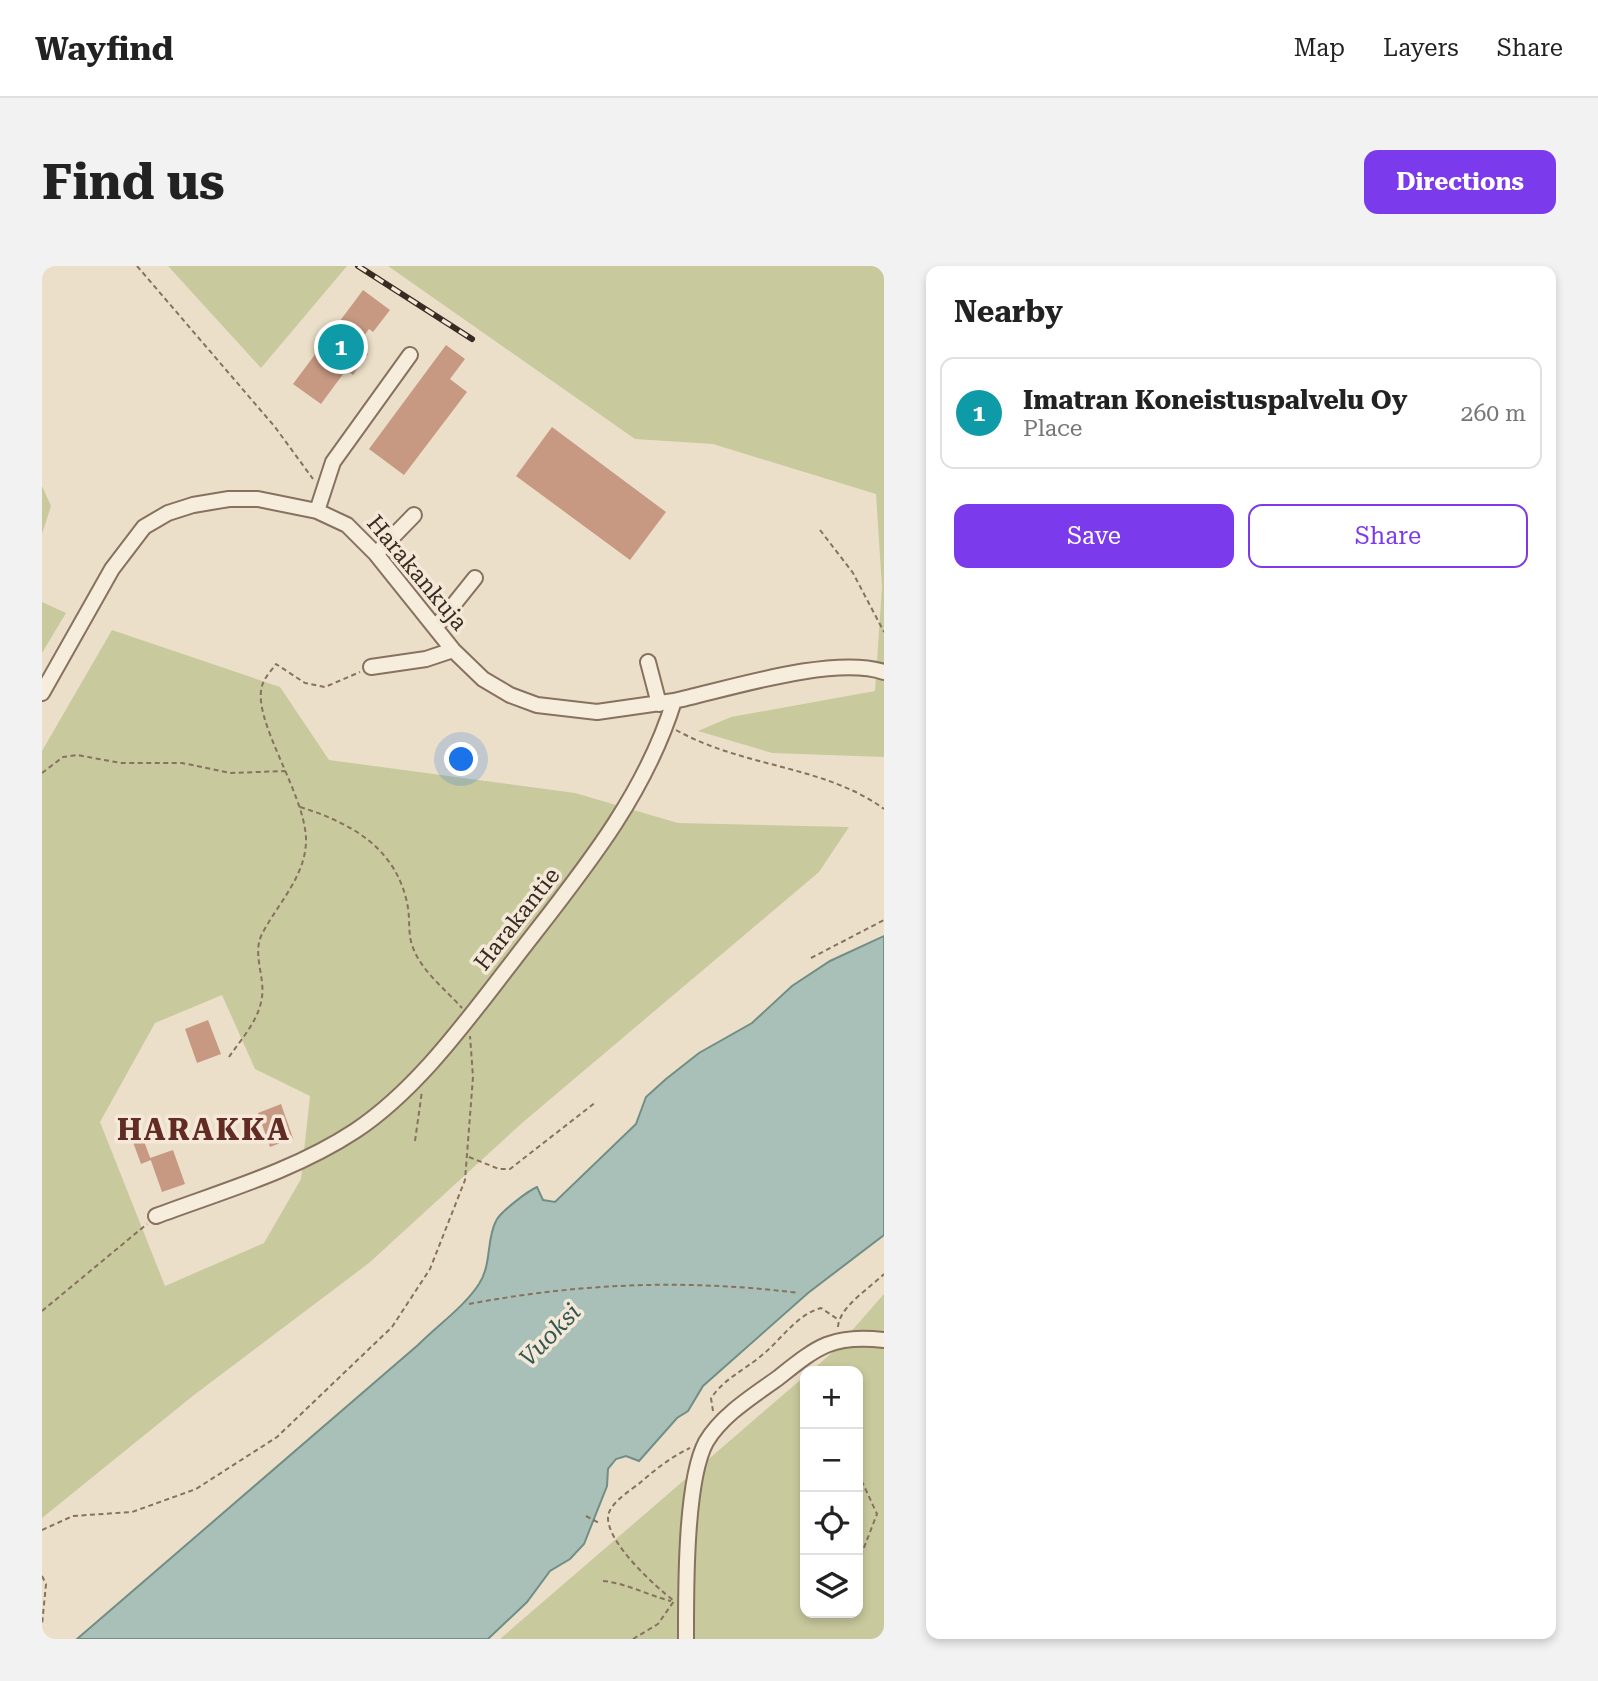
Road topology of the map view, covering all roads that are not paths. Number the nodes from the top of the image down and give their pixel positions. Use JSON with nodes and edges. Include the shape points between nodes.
{"nodes":[{"id":1,"x":410,"y":355,"type":"dead end"},
{"id":2,"x":317,"y":511,"type":"junction"},
{"id":3,"x":414,"y":515,"type":"dead end"},
{"id":4,"x":376,"y":554,"type":"junction"},
{"id":5,"x":475,"y":578,"type":"dead end"},
{"id":6,"x":435,"y":628,"type":"junction"},
{"id":7,"x":453,"y":650,"type":"junction"},
{"id":8,"x":648,"y":662,"type":"dead end"},
{"id":9,"x":371,"y":667,"type":"road end"},
{"id":10,"x":884,"y":672,"type":"edge"},
{"id":11,"x":42,"y":693,"type":"edge"},
{"id":12,"x":666,"y":703,"type":"junction"},
{"id":13,"x":156,"y":1216,"type":"road end"},
{"id":14,"x":884,"y":1340,"type":"edge"},
{"id":15,"x":686,"y":1639,"type":"edge"}],
"edges":[{"from":1,"to":2,"type":"street","via":[[333,462]]},
{"from":2,"to":4,"type":"street","name":"Harakankuja","via":[[347,525]]},
{"from":2,"to":11,"type":"street","name":"Harakankuja","via":[[258,499],[229,499],[168,513],[144,527],[112,569]]},
{"from":3,"to":4,"type":"street"},
{"from":4,"to":6,"type":"street","name":"Harakankuja"},
{"from":5,"to":6,"type":"street"},
{"from":6,"to":7,"type":"street","name":"Harakankuja"},
{"from":7,"to":9,"type":"street"},
{"from":7,"to":12,"type":"street","name":"Harakankuja","via":[[483,679],[537,705],[597,712]]},
{"from":8,"to":12,"type":"street"},
{"from":10,"to":12,"type":"street","via":[[849,667],[817,670]]},
{"from":12,"to":13,"type":"street","name":"Harakantie","via":[[666,725],[656,753],[591,861],[469,1016],[397,1096],[356,1130],[301,1162]]},
{"from":14,"to":15,"type":"street","via":[[844,1337],[819,1347],[720,1424],[706,1443],[693,1481]]}]}
